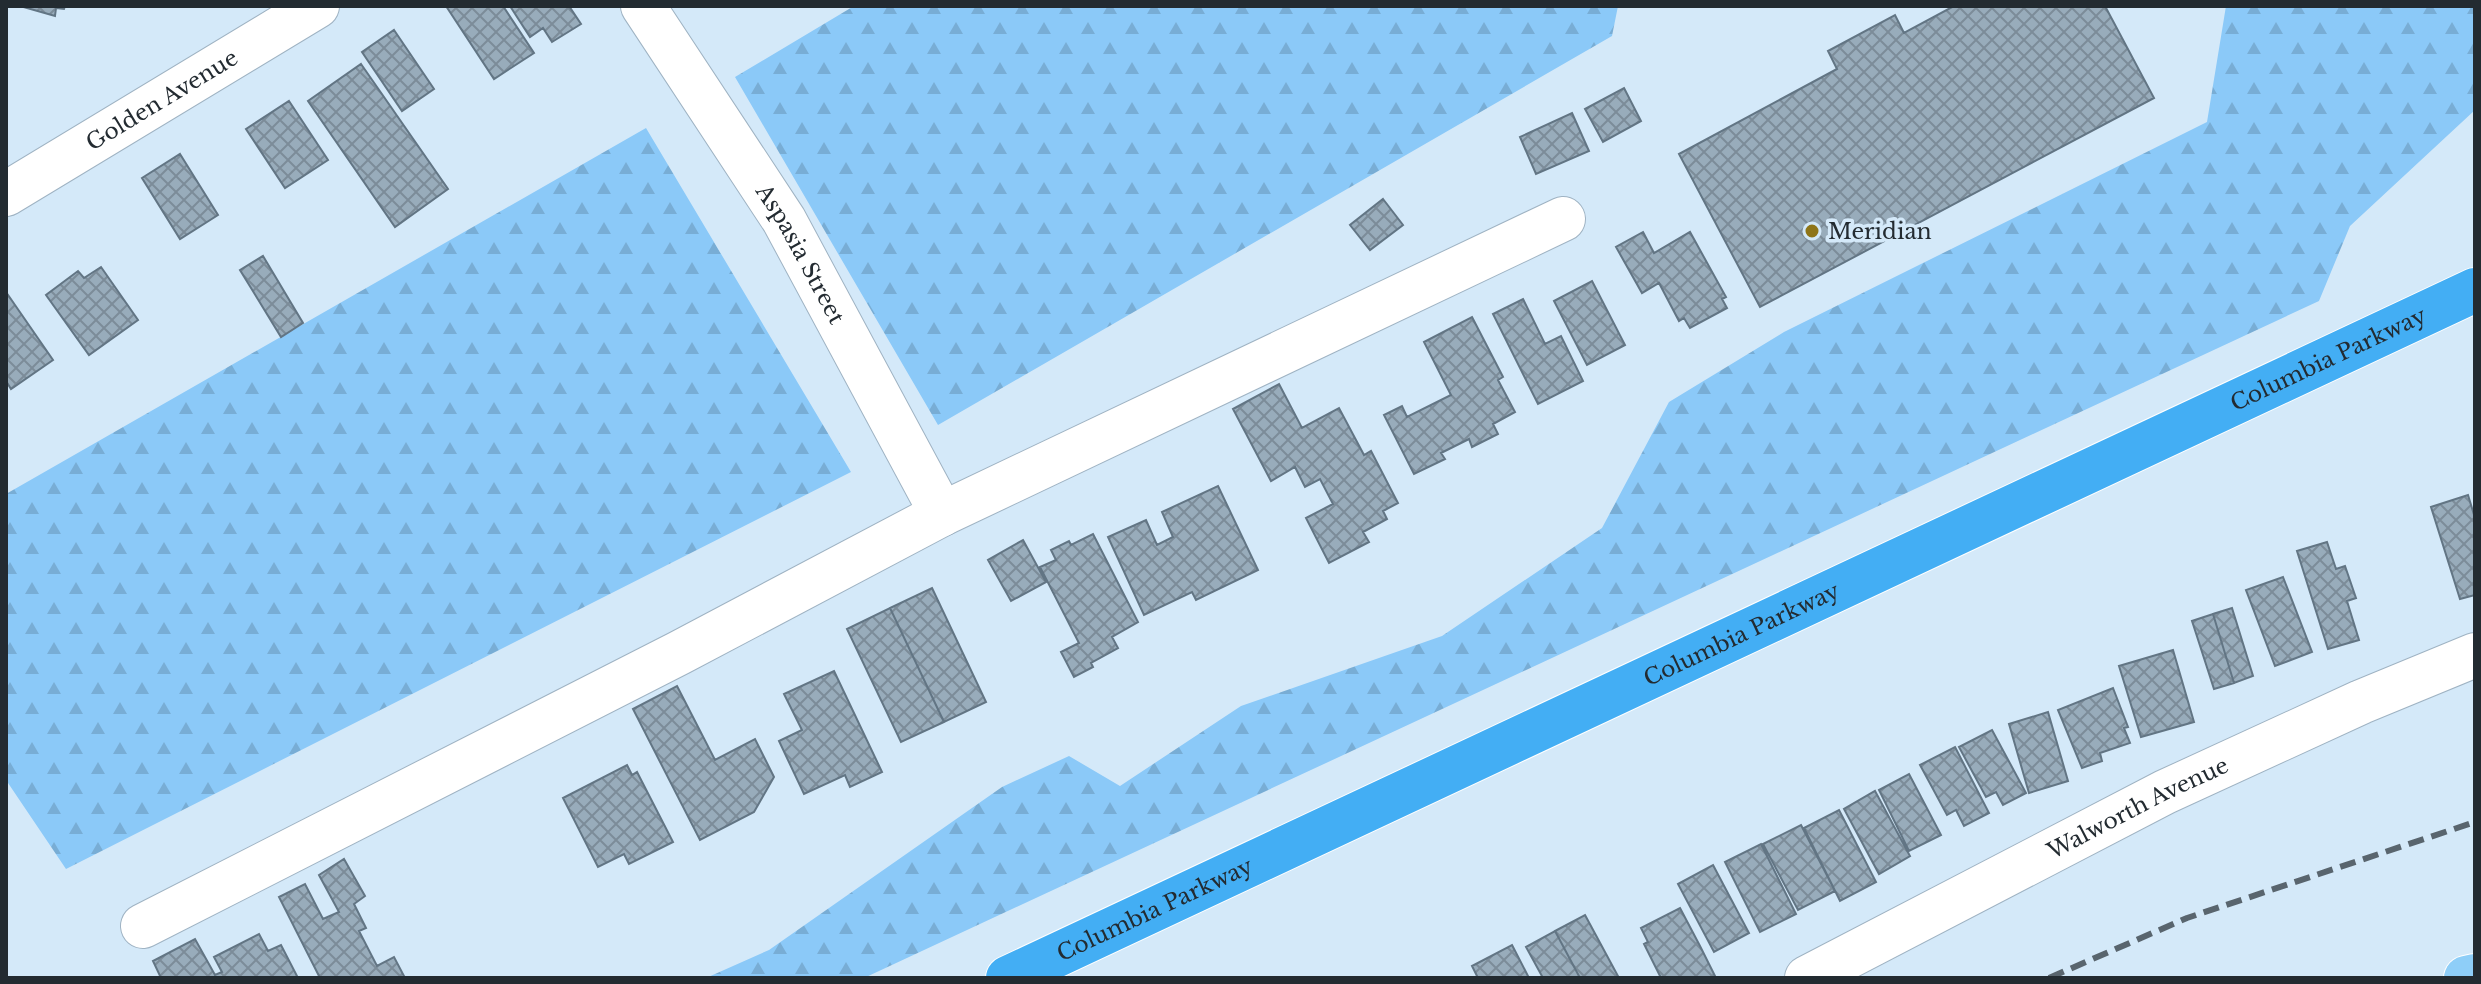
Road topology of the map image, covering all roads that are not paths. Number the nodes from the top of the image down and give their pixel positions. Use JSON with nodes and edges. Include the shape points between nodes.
{"nodes":[{"id":1,"x":317,"y":6,"type":"edge"},
{"id":2,"x":643,"y":6,"type":"edge"},
{"id":3,"x":10,"y":183,"type":"edge"},
{"id":4,"x":1563,"y":219,"type":"dead end"},
{"id":5,"x":2475,"y":290,"type":"edge"},
{"id":6,"x":942,"y":514,"type":"junction"},
{"id":7,"x":2475,"y":655,"type":"edge"},
{"id":8,"x":143,"y":926,"type":"dead end"},
{"id":9,"x":2475,"y":976,"type":"edge"},
{"id":10,"x":1008,"y":978,"type":"edge"},
{"id":11,"x":1807,"y":978,"type":"edge"},
{"id":12,"x":2466,"y":978,"type":"edge"}],
"edges":[{"from":1,"to":3,"type":"street","name":"Golden Avenue"},
{"from":2,"to":6,"type":"street","name":"Aspasia Street","via":[[784,220]]},
{"from":4,"to":6,"type":"street"},
{"from":5,"to":10,"type":"highway","name":"Columbia Parkway"},
{"from":6,"to":8,"type":"street"},
{"from":7,"to":11,"type":"street","name":"Walworth Avenue","via":[[2165,792]]},
{"from":9,"to":12,"type":"main road"}]}
